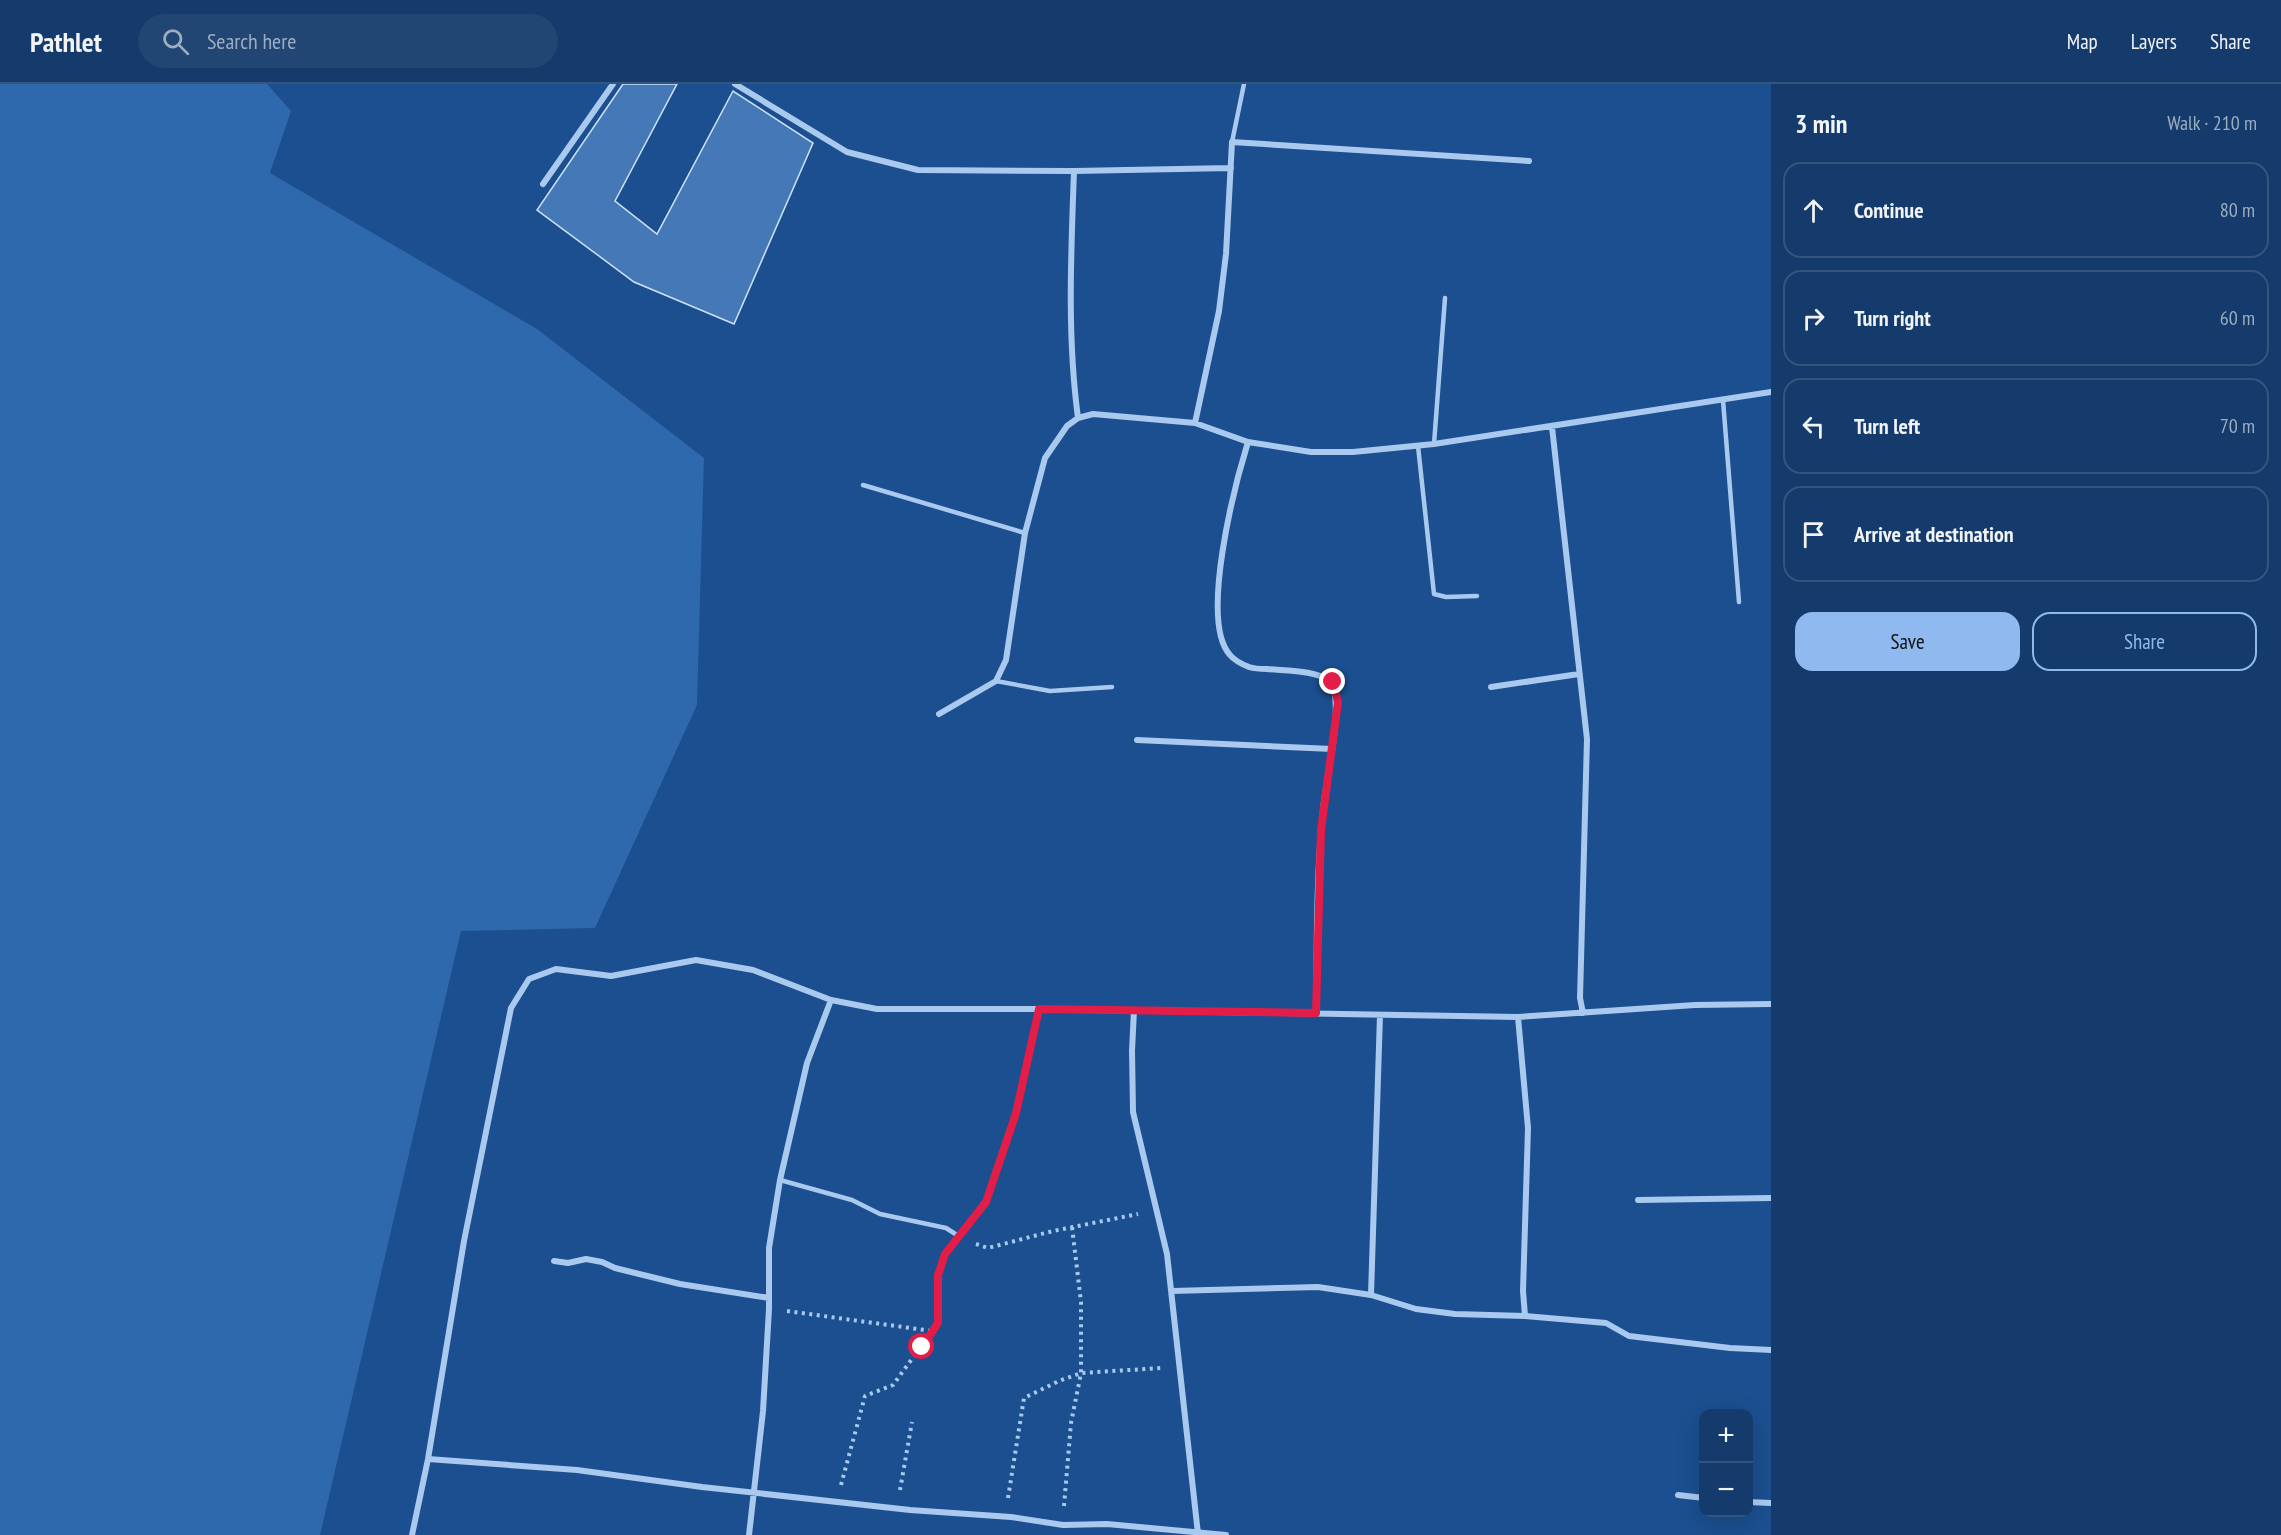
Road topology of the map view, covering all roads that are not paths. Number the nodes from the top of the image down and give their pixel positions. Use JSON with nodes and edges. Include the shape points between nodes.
{"nodes":[{"id":1,"x":613,"y":84,"type":"edge"},
{"id":2,"x":735,"y":84,"type":"edge"},
{"id":3,"x":1244,"y":84,"type":"edge"},
{"id":4,"x":1232,"y":142,"type":"junction"},
{"id":5,"x":1529,"y":161,"type":"dead end"},
{"id":6,"x":1231,"y":168,"type":"junction"},
{"id":7,"x":1074,"y":171,"type":"junction"},
{"id":8,"x":543,"y":184,"type":"dead end"},
{"id":9,"x":1445,"y":298,"type":"dead end"},
{"id":10,"x":1771,"y":392,"type":"edge"},
{"id":11,"x":1723,"y":400,"type":"junction"},
{"id":12,"x":1078,"y":418,"type":"junction"},
{"id":13,"x":1195,"y":423,"type":"junction"},
{"id":14,"x":1552,"y":427,"type":"junction"},
{"id":15,"x":1248,"y":442,"type":"junction"},
{"id":16,"x":1434,"y":444,"type":"junction"},
{"id":17,"x":1418,"y":446,"type":"junction"},
{"id":18,"x":863,"y":485,"type":"dead end"},
{"id":19,"x":1025,"y":533,"type":"junction"},
{"id":20,"x":1478,"y":596,"type":"dead end"},
{"id":21,"x":1739,"y":602,"type":"dead end"},
{"id":22,"x":1579,"y":674,"type":"junction"},
{"id":23,"x":996,"y":681,"type":"junction"},
{"id":24,"x":1112,"y":687,"type":"dead end"},
{"id":25,"x":1491,"y":687,"type":"dead end"},
{"id":26,"x":939,"y":714,"type":"dead end"},
{"id":27,"x":1137,"y":740,"type":"dead end"},
{"id":28,"x":1332,"y":749,"type":"junction"},
{"id":29,"x":831,"y":1000,"type":"junction"},
{"id":30,"x":1771,"y":1004,"type":"edge"},
{"id":31,"x":1134,"y":1010,"type":"junction"},
{"id":32,"x":1316,"y":1013,"type":"junction"},
{"id":33,"x":1583,"y":1013,"type":"junction"},
{"id":34,"x":1380,"y":1015,"type":"junction"},
{"id":35,"x":1518,"y":1017,"type":"junction"},
{"id":36,"x":780,"y":1180,"type":"junction"},
{"id":37,"x":1771,"y":1198,"type":"edge"},
{"id":38,"x":1638,"y":1200,"type":"dead end"},
{"id":39,"x":960,"y":1237,"type":"road end"},
{"id":40,"x":554,"y":1261,"type":"dead end"},
{"id":41,"x":1172,"y":1291,"type":"junction"},
{"id":42,"x":1371,"y":1295,"type":"junction"},
{"id":43,"x":769,"y":1298,"type":"junction"},
{"id":44,"x":1525,"y":1316,"type":"junction"},
{"id":45,"x":1771,"y":1350,"type":"edge"},
{"id":46,"x":428,"y":1459,"type":"junction"},
{"id":47,"x":753,"y":1492,"type":"junction"},
{"id":48,"x":1678,"y":1495,"type":"dead end"},
{"id":49,"x":1699,"y":1497,"type":"edge"},
{"id":50,"x":1753,"y":1502,"type":"edge"},
{"id":51,"x":1771,"y":1503,"type":"edge"},
{"id":52,"x":1197,"y":1533,"type":"edge"},
{"id":53,"x":412,"y":1535,"type":"edge"},
{"id":54,"x":749,"y":1535,"type":"edge"},
{"id":55,"x":1226,"y":1535,"type":"edge"}],
"edges":[{"from":1,"to":8,"type":"street"},
{"from":2,"to":7,"type":"street","via":[[847,152],[918,170]]},
{"from":3,"to":4,"type":"lane"},
{"from":4,"to":5,"type":"street"},
{"from":4,"to":6,"type":"street"},
{"from":6,"to":7,"type":"street"},
{"from":6,"to":13,"type":"street","via":[[1220,311]]},
{"from":7,"to":12,"type":"street","via":[[1069,308]]},
{"from":9,"to":16,"type":"lane"},
{"from":10,"to":11,"type":"street"},
{"from":11,"to":14,"type":"street"},
{"from":11,"to":21,"type":"lane"},
{"from":12,"to":13,"type":"street","via":[[1093,414]]},
{"from":12,"to":19,"type":"street","via":[[1067,426],[1045,458]]},
{"from":13,"to":15,"type":"street"},
{"from":14,"to":16,"type":"street"},
{"from":14,"to":22,"type":"street"},
{"from":15,"to":17,"type":"street","via":[[1311,452]]},
{"from":15,"to":28,"type":"street","via":[[1232,496],[1217,602],[1222,642],[1230,656],[1251,668],[1320,674],[1333,682],[1338,702]]},
{"from":16,"to":17,"type":"street"},
{"from":17,"to":20,"type":"lane","via":[[1434,594]]},
{"from":18,"to":19,"type":"lane"},
{"from":19,"to":23,"type":"street","via":[[1006,660]]},
{"from":22,"to":25,"type":"street"},
{"from":22,"to":33,"type":"street","via":[[1587,739],[1580,998]]},
{"from":23,"to":24,"type":"lane","via":[[1050,691]]},
{"from":23,"to":26,"type":"street"},
{"from":27,"to":28,"type":"street"},
{"from":28,"to":32,"type":"street","via":[[1319,862]]},
{"from":29,"to":31,"type":"street","via":[[877,1009]]},
{"from":29,"to":36,"type":"street","via":[[807,1063]]},
{"from":29,"to":46,"type":"street","via":[[753,970],[696,960],[611,976],[556,969],[529,980],[511,1008],[464,1241]]},
{"from":30,"to":33,"type":"street"},
{"from":31,"to":32,"type":"street"},
{"from":31,"to":41,"type":"street","via":[[1133,1112]]},
{"from":32,"to":34,"type":"street"},
{"from":33,"to":35,"type":"street"},
{"from":34,"to":35,"type":"street"},
{"from":34,"to":42,"type":"street"},
{"from":35,"to":44,"type":"street","via":[[1528,1128]]},
{"from":36,"to":39,"type":"lane","via":[[852,1200],[880,1214],[946,1228]]},
{"from":36,"to":43,"type":"street","via":[[769,1248]]},
{"from":37,"to":38,"type":"street"},
{"from":40,"to":43,"type":"street","via":[[594,1260],[615,1269],[680,1284]]},
{"from":41,"to":42,"type":"street","via":[[1318,1287]]},
{"from":41,"to":52,"type":"street"},
{"from":42,"to":44,"type":"street","via":[[1455,1314]]},
{"from":43,"to":47,"type":"street","via":[[763,1411]]},
{"from":44,"to":45,"type":"street","via":[[1606,1323],[1629,1336]]},
{"from":46,"to":47,"type":"street","via":[[577,1470]]},
{"from":46,"to":53,"type":"street"},
{"from":47,"to":52,"type":"street","via":[[1063,1525],[1107,1524]]},
{"from":47,"to":54,"type":"street"},
{"from":48,"to":49,"type":"street"},
{"from":50,"to":51,"type":"street"},
{"from":52,"to":55,"type":"street"}]}
